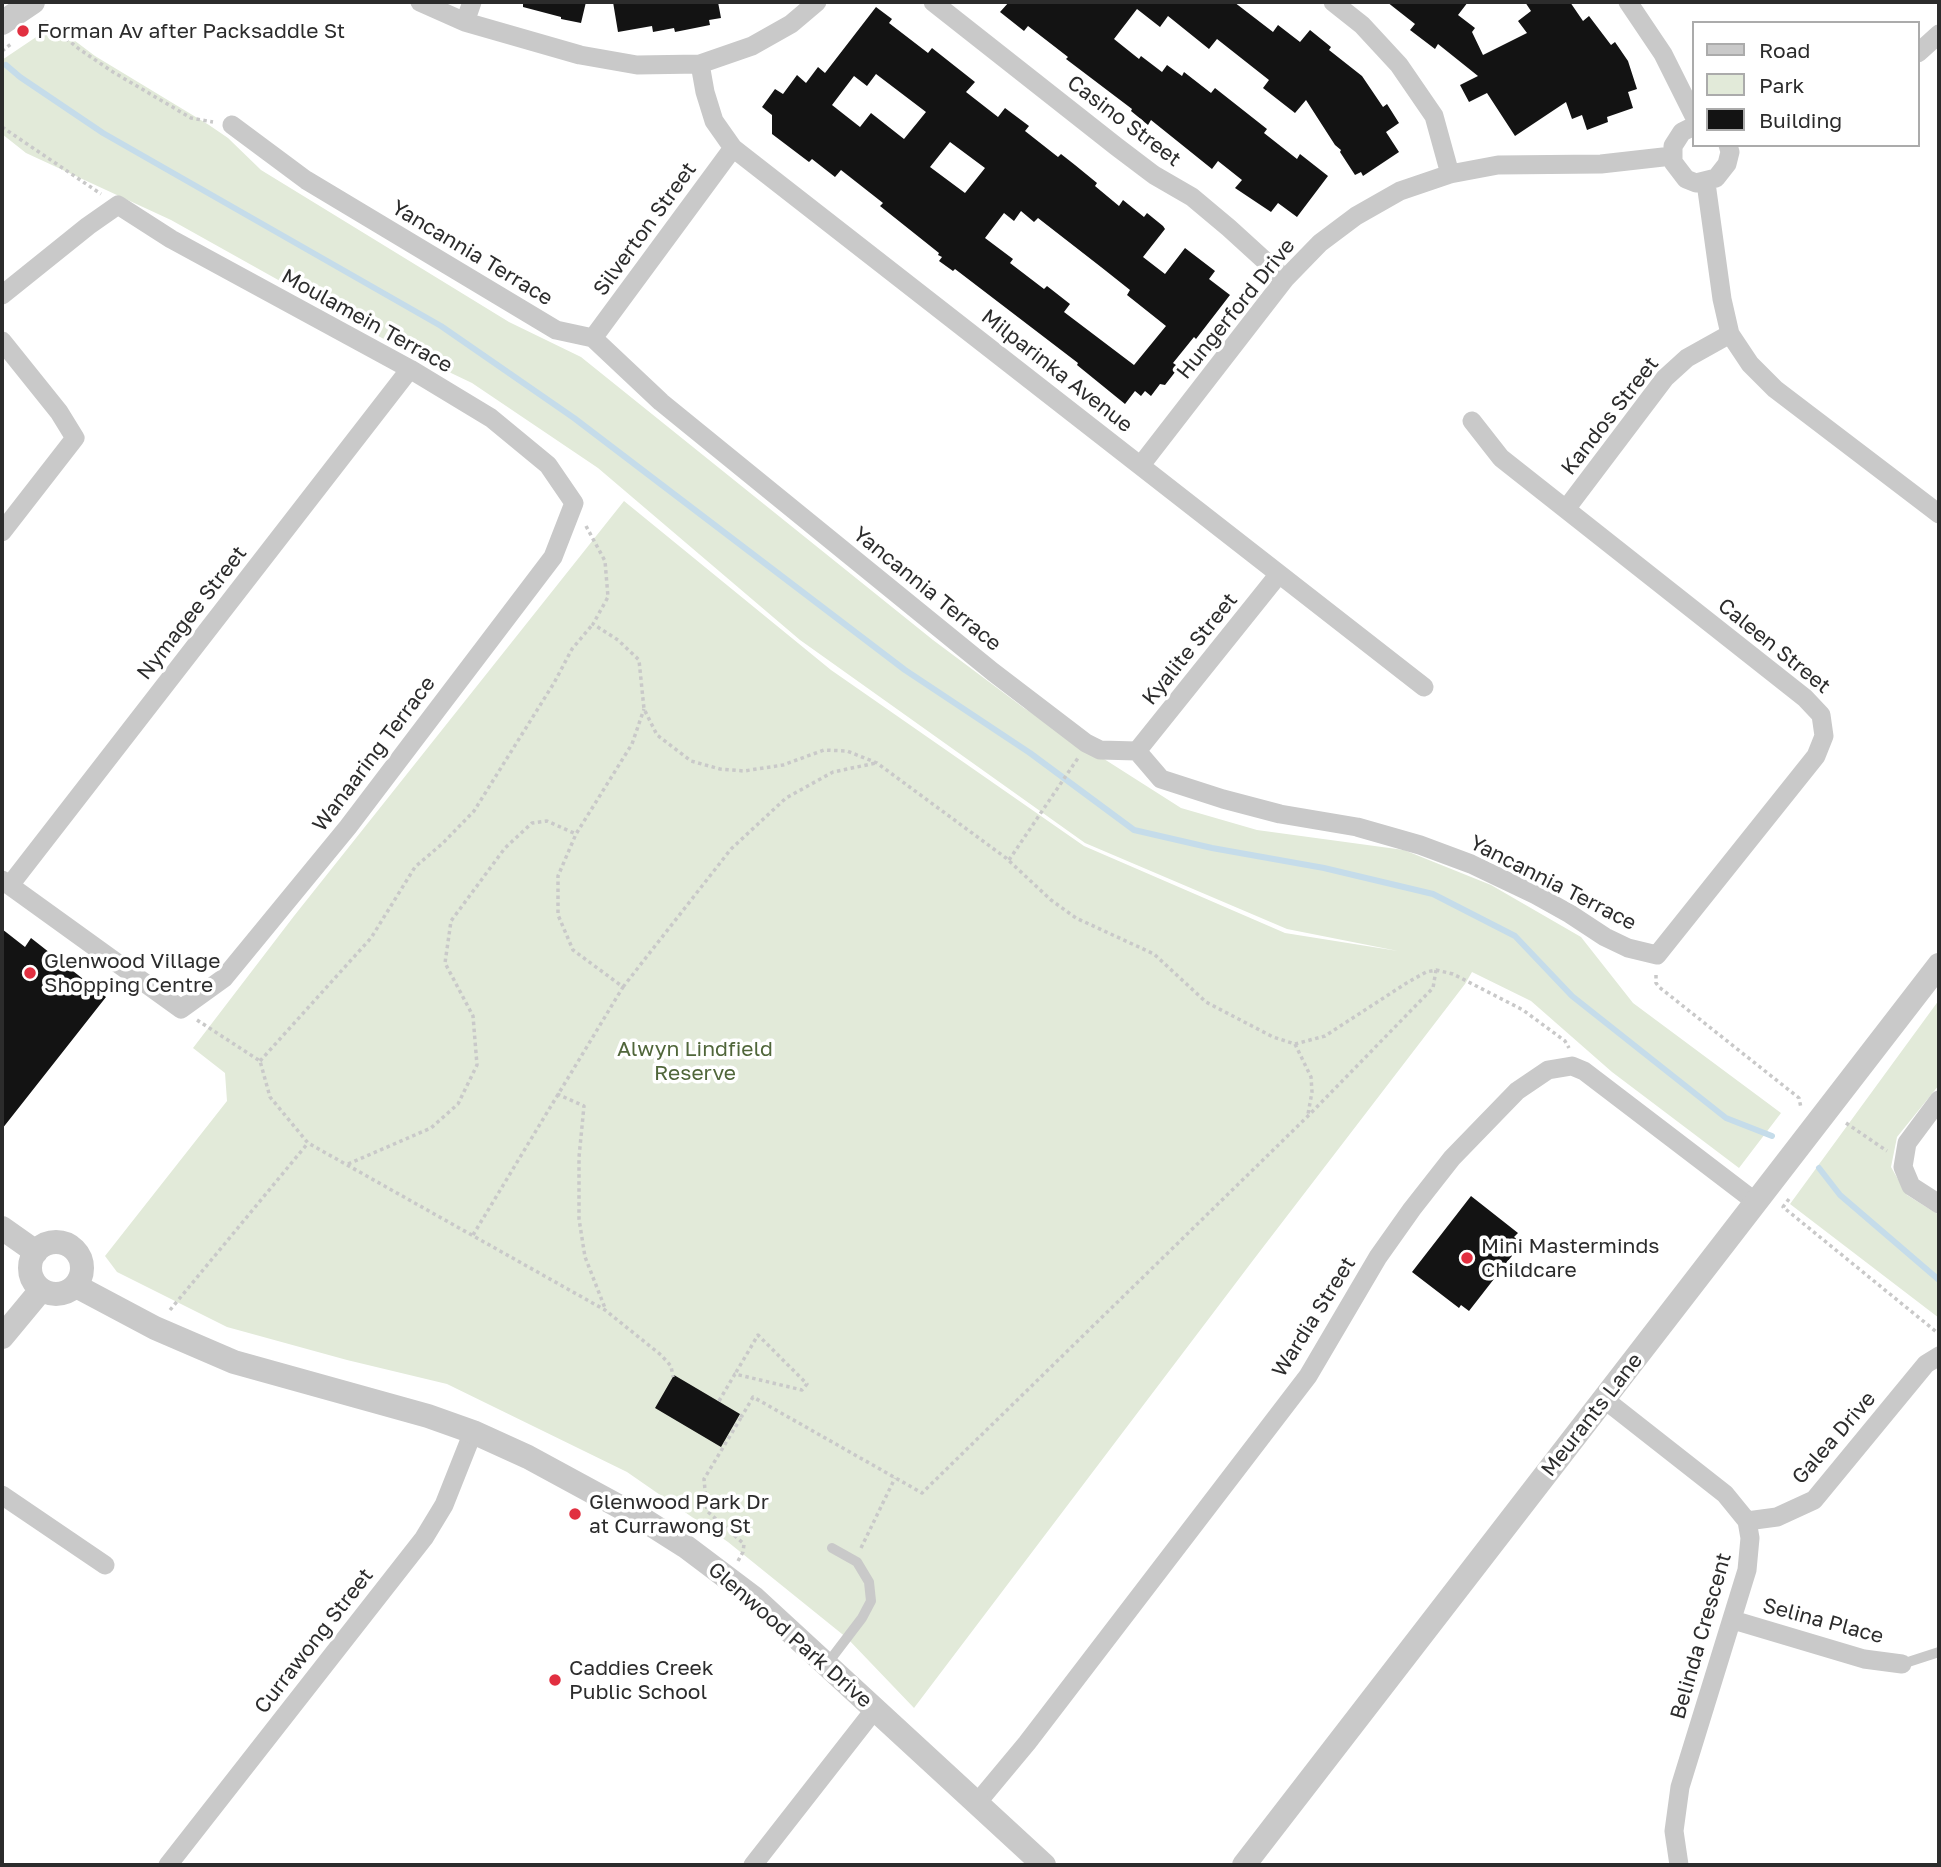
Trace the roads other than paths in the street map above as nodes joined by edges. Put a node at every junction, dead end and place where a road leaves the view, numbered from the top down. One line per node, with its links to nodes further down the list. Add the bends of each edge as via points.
1 (420, 2): 8 (street)
2 (472, 2): 8 (street)
3 (817, 2): 12 (street, via 791,24 752,46)
4 (933, 2): 21 (street, Casino Street, via 1126,154 1192,197)
5 (1333, 2): 19 (street, via 1363,24 1434,116)
6 (1628, 2): 13 (street, via 1663,54)
7 (39, 12): 9 (street)
8 (465, 22): 12 (street, via 580,55 637,65)
9 (2, 23)
10 (1939, 34): 11 (street)
11 (1920, 51)
12 (700, 64): 17 (street, Milparinka Avenue, via 715,121)
13 (1692, 112)
14 (232, 125): 24 (street, Yancannia Terrace, via 306,180 544,323)
15 (1692, 127): 18 (street, via 1675,140)
16 (1735, 147): 20 (street, via 1723,173)
17 (733, 148): 24 (street, Silverton Street); 28 (street, Milparinka Avenue)
18 (1672, 156): 19 (street, Hungerford Drive, via 1601,164 1498,165); 20 (street, via 1679,174)
19 (1450, 174): 21 (street, Hungerford Drive, via 1400,191 1356,216 1320,243)
20 (1706, 183): 23 (street)
21 (1285, 279): 28 (street, Hungerford Drive)
22 (2, 295): 26 (street, Moulamein Terrace, via 118,205 171,239)
23 (1731, 334): 30 (street, Kandos Street, via 1687,358 1665,378); 31 (street, via 1750,364 1776,389)
24 (593, 338): 35 (street, Yancannia Terrace, via 661,402 1086,743 1100,750)
25 (2, 341): 32 (street, via 75,438)
26 (410, 369): 29 (street, Moulamein Terrace, via 491,418 548,465); 36 (street, Nymagee Street)
27 (1472, 421): 30 (street, Caleen Street, via 1501,458)
28 (1141, 465): 33 (street, Milparinka Avenue)
29 (574, 503): 36 (street, Wanaaring Terrace, via 553,556 348,827 224,978 181,1009)
30 (1566, 509): 37 (street, Caleen Street, via 1821,715 1824,736 1816,756)
31 (1939, 514)
32 (2, 532)
33 (1279, 575): 34 (street, Milparinka Avenue); 35 (street, Kyalite Street)
34 (1424, 687)
35 (1137, 751): 37 (street, Yancannia Terrace, via 1161,779 1280,814 1357,827 1420,845 1471,864 1628,948)
36 (6, 882)
37 (1657, 955)
38 (1939, 965): 40 (street, Meurants Lane)
39 (1939, 1100): 41 (street, via 1907,1143 1903,1167 1911,1186)
40 (1757, 1203): 48 (street, Meurants Lane); 59 (street, Wardia Street, via 1584,1071 1572,1066 1548,1070 1517,1091 1452,1158 1378,1257 1308,1376)
41 (1939, 1204)
42 (2, 1228): 43 (street)
43 (36, 1252): 44 (street, via 50,1242 75,1249 82,1263); 45 (street, via 30,1268)
44 (76, 1286): 45 (street, via 63,1294); 49 (street, Glenwood Park Drive, via 155,1328 234,1362)
45 (41, 1290): 46 (street)
46 (2, 1337)
47 (1939, 1356): 51 (street, Galea Drive, via 1926,1364 1814,1500 1777,1517)
48 (1604, 1399): 51 (street, via 1725,1494); 63 (street, Meurants Lane)
49 (473, 1432): 57 (street, Glenwood Park Drive, via 590,1489 684,1546 754,1598); 60 (street, Currawong Street, via 444,1505 424,1538)
50 (2, 1495): 53 (street)
51 (1747, 1521): 54 (street, Belinda Crescent, via 1749,1553)
52 (832, 1548): 57 (lane, via 857,1563 869,1583 871,1601)
53 (106, 1565)
54 (1733, 1620): 56 (street, Selina Place, via 1864,1659); 64 (street, Belinda Crescent, via 1680,1787 1674,1831)
55 (1939, 1652): 56 (lane)
56 (1902, 1664)
57 (827, 1665): 58 (street, Glenwood Park Drive)
58 (875, 1709): 59 (street, Glenwood Park Drive); 61 (street)
59 (977, 1803): 62 (street, Glenwood Park Drive)
60 (168, 1865)
61 (753, 1865)
62 (1044, 1865)
63 (1244, 1865)
64 (1679, 1865)

